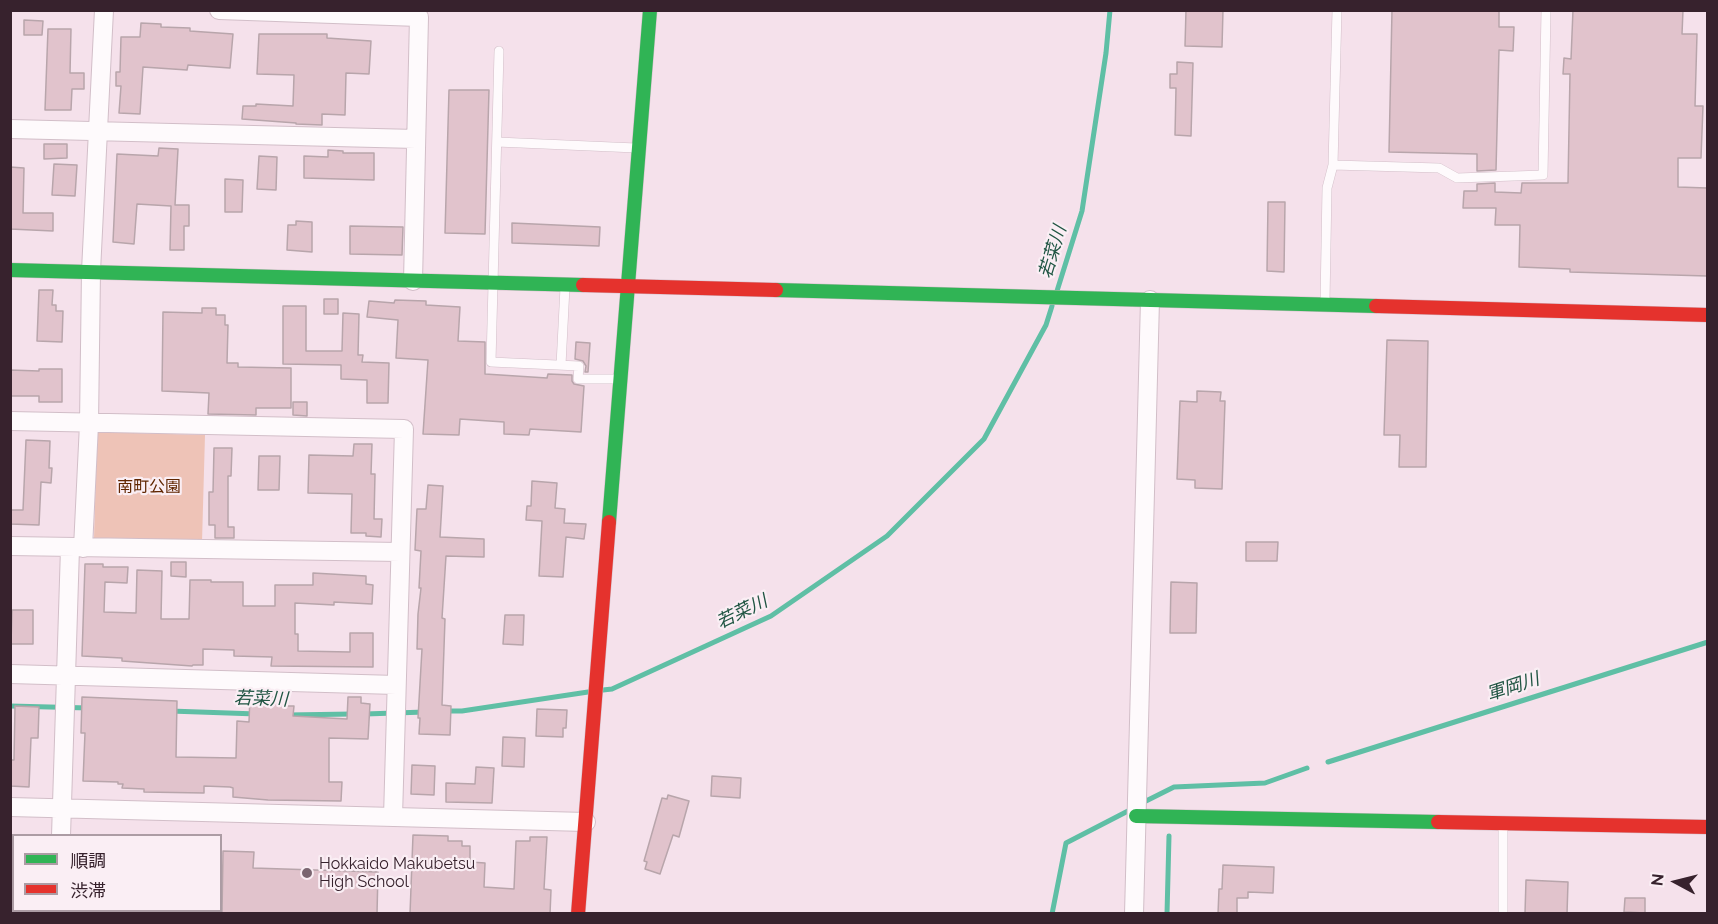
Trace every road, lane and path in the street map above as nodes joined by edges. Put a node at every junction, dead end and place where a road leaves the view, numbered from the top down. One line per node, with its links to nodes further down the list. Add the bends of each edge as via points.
1 (104, 10): 8 (street)
2 (219, 10): 9 (street, via 419,17)
3 (650, 10): 11 (street)
4 (1337, 10): 12 (lane)
5 (1546, 10): 12 (lane, via 1543,175 1457,178 1439,168)
6 (499, 51): 10 (lane)
7 (10, 129): 8 (street)
8 (99, 131): 9 (street); 14 (street)
9 (416, 139): 15 (street)
10 (497, 142): 11 (lane); 16 (lane)
11 (639, 148): 18 (street)
12 (1333, 165): 20 (lane, via 1327,188)
13 (10, 270): 14 (street)
14 (91, 271): 15 (street); 25 (street)
15 (413, 281): 16 (street)
16 (493, 283): 17 (street); 22 (lane, via 491,362)
17 (565, 284): 18 (street); 22 (lane)
18 (628, 286): 19 (street); 23 (street)
19 (1150, 300): 20 (street); 34 (street)
20 (1325, 305): 21 (street)
21 (1707, 315)
22 (561, 365): 23 (lane, via 579,366 578,379)
23 (621, 379): 36 (street)
24 (10, 421): 25 (street)
25 (89, 424): 27 (street); 28 (street, via 404,429)
26 (10, 546): 27 (street)
27 (77, 548): 28 (street); 30 (street)
28 (400, 552): 31 (street)
29 (10, 674): 30 (street)
30 (65, 675): 31 (street); 33 (street)
31 (396, 685): 35 (street)
32 (10, 807): 33 (street)
33 (62, 808): 35 (street); 39 (street)
34 (1136, 816): 37 (street); 41 (street)
35 (393, 817): 36 (street)
36 (586, 822): 40 (street)
37 (1503, 823): 38 (street); 42 (lane)
38 (1707, 827)
39 (61, 834)
40 (578, 914)
41 (1134, 914)
42 (1503, 914)

